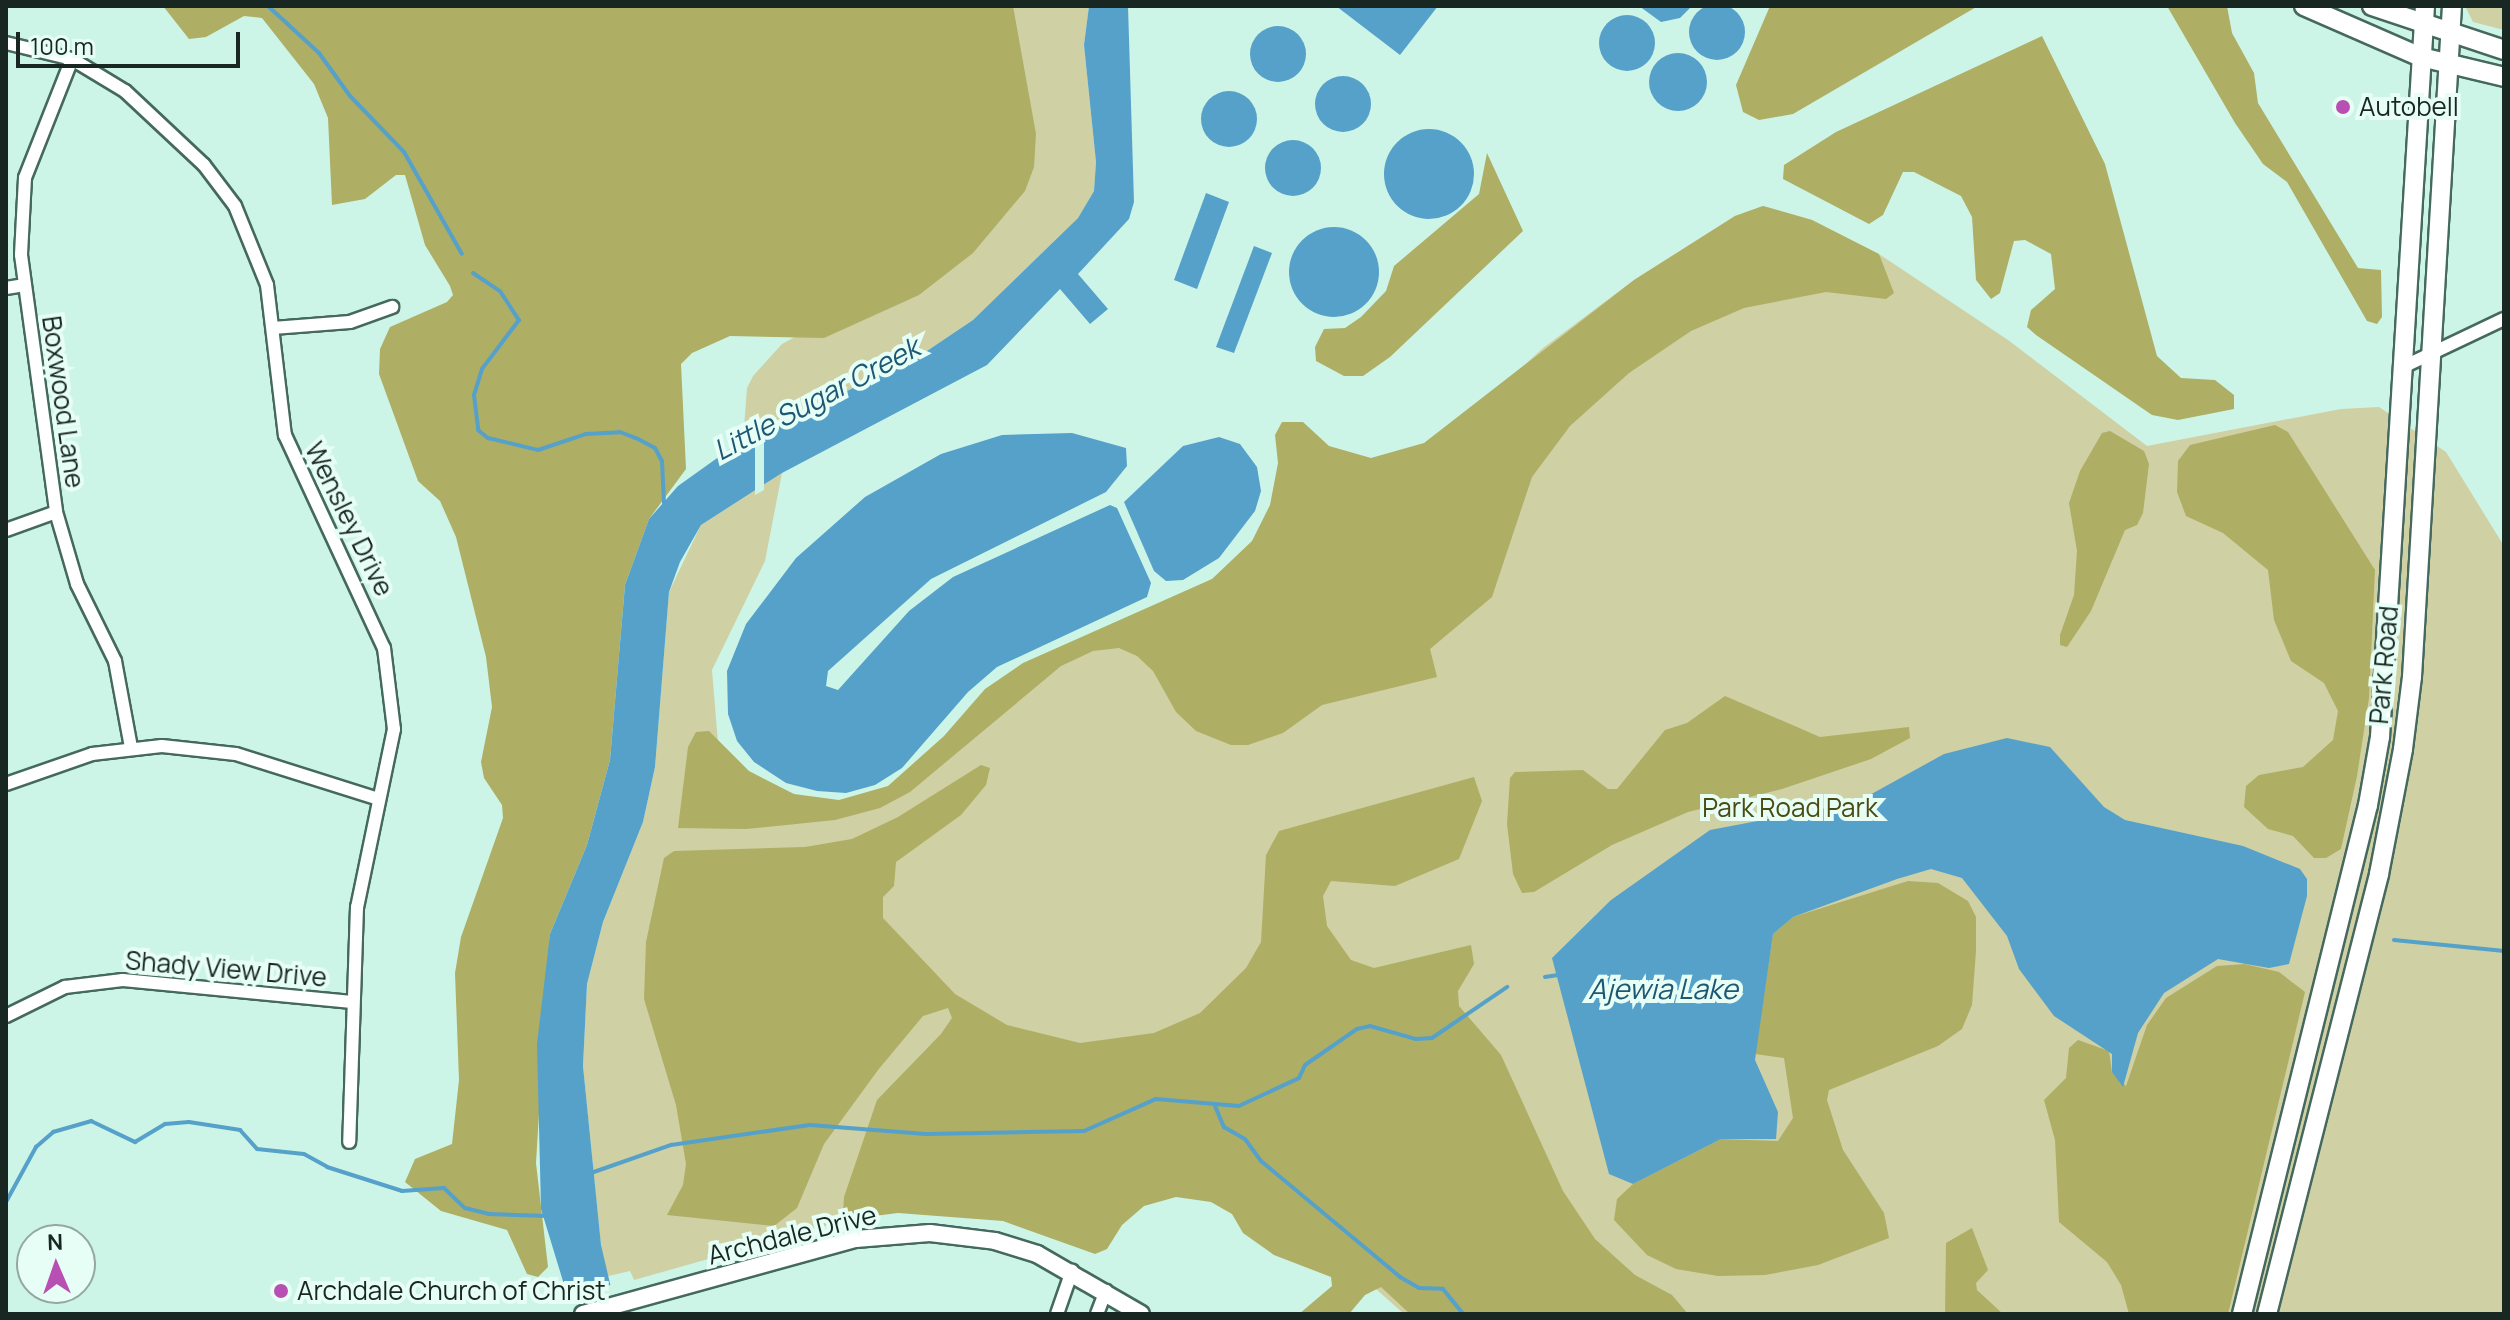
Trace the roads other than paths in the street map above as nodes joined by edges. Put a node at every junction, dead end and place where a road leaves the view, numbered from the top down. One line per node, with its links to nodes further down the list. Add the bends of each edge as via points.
1 (2304, 6): 9 (main road)
2 (2372, 6): 5 (main road)
3 (2425, 6): 5 (main road, Park Road)
4 (2452, 6): 6 (main road, Park Road)
5 (2423, 25): 6 (main road); 9 (main road, Park Road)
6 (2451, 35): 8 (main road); 11 (main road, Park Road)
7 (6, 43): 10 (street, Wensley Drive)
8 (2504, 50)
9 (2421, 57): 11 (main road); 19 (main road, Park Road)
10 (72, 59): 13 (street, Boxwood Lane, via 22,193); 17 (street, Wensley Drive, via 137,101 225,191 258,254)
11 (2449, 65): 12 (main road); 18 (main road, Park Road)
12 (2504, 77)
13 (25, 285): 14 (street); 20 (street, Boxwood Lane)
14 (6, 288)
15 (392, 307): 17 (street, via 350,322)
16 (2504, 319): 18 (street)
17 (273, 328): 24 (street, Wensley Drive, via 285,435 390,668 394,729)
18 (2430, 350): 19 (street); 35 (main road, Park Road, via 2412,677 2403,749 2379,874)
19 (2407, 365): 34 (main road, Park Road, via 2387,664 2370,792)
20 (56, 512): 21 (street); 22 (street, Boxwood Lane, via 77,584 115,661)
21 (6, 530)
22 (131, 747): 23 (street, via 75,759); 24 (street, via 236,754)
23 (6, 784)
24 (379, 799): 25 (street, Wensley Drive, via 362,864)
25 (352, 1002): 26 (street, Shady View Drive, via 123,980 65,987); 27 (street, Wensley Drive)
26 (6, 1016)
27 (349, 1142)
28 (1072, 1271): 29 (street, Archdale Drive); 30 (street, Archdale Drive, via 995,1241 946,1234 893,1235 836,1244); 31 (street)
29 (1106, 1291): 32 (street); 33 (street, Archdale Drive)
30 (583, 1314)
31 (1057, 1314)
32 (1097, 1314)
33 (1141, 1314)
34 (2242, 1314)
35 (2267, 1314)

